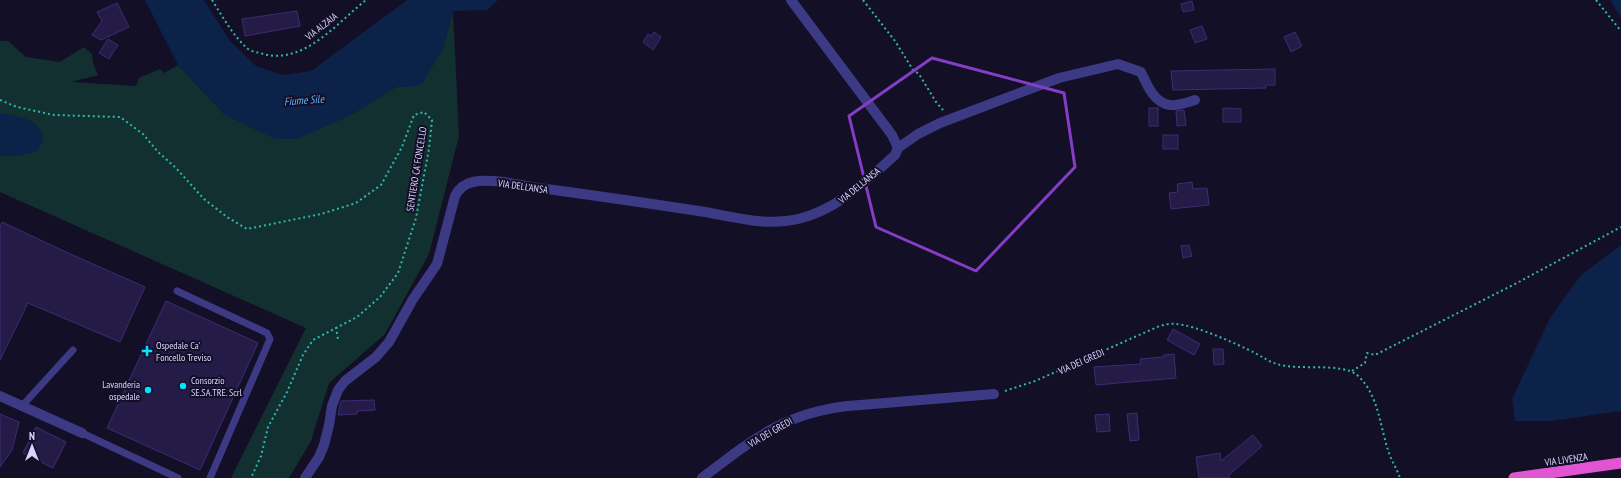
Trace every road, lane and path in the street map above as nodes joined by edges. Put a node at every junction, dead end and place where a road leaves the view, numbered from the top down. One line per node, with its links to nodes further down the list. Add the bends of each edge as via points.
1 (212, 0): 2 (path, VIA ALZAIA, via 232,31 249,50 273,57 291,54 312,45)
2 (366, 0)
3 (791, 0): 10 (street, via 892,135)
4 (863, 0): 9 (path, via 895,41 913,70 919,74 936,102)
5 (1596, 0): 6 (path)
6 (1621, 31)
7 (0, 100): 13 (path, SENTIERO CA' FONCELLO, via 17,108 54,115 120,117 143,134 204,199 247,229 321,214 356,203 381,185 402,147 414,115 424,112 432,120 429,149 416,218 398,273 380,297 357,317)
8 (1195, 100): 9 (street, VIA DELL'ANSA, via 1171,105 1160,102 1141,72 1118,64 1059,78)
9 (951, 118): 10 (street, VIA DELL'ANSA)
10 (898, 148): 25 (street, VIA DELL'ANSA, via 895,154 844,199 819,212 787,221 761,221 488,181 464,186 455,196 437,264 413,299 389,342 338,390 324,445)
11 (1621, 227): 16 (path, via 1375,355 1367,353 1365,363)
12 (177, 291): 23 (lane, via 267,333 270,339)
13 (336, 327): 14 (path); 24 (path, SENTIERO CA' FONCELLO, via 312,340 303,355 268,427 262,456)
14 (338, 340)
15 (73, 350): 19 (lane)
16 (1352, 371): 17 (path, VIA DEI GREDI, via 1287,367 1188,326 1169,324 1149,330 1035,381); 27 (path, via 1362,380 1376,407 1389,454)
17 (994, 394): 26 (street, VIA DEI GREDI, via 848,406 806,413 765,432)
18 (0, 396): 19 (street)
19 (22, 406): 20 (street)
20 (82, 433): 22 (lane)
21 (1621, 463): 28 (highway, VIA LIVENZA)
22 (178, 478)
23 (210, 478)
24 (251, 478)
25 (305, 478)
26 (702, 478)
27 (1400, 478)
28 (1514, 478)

